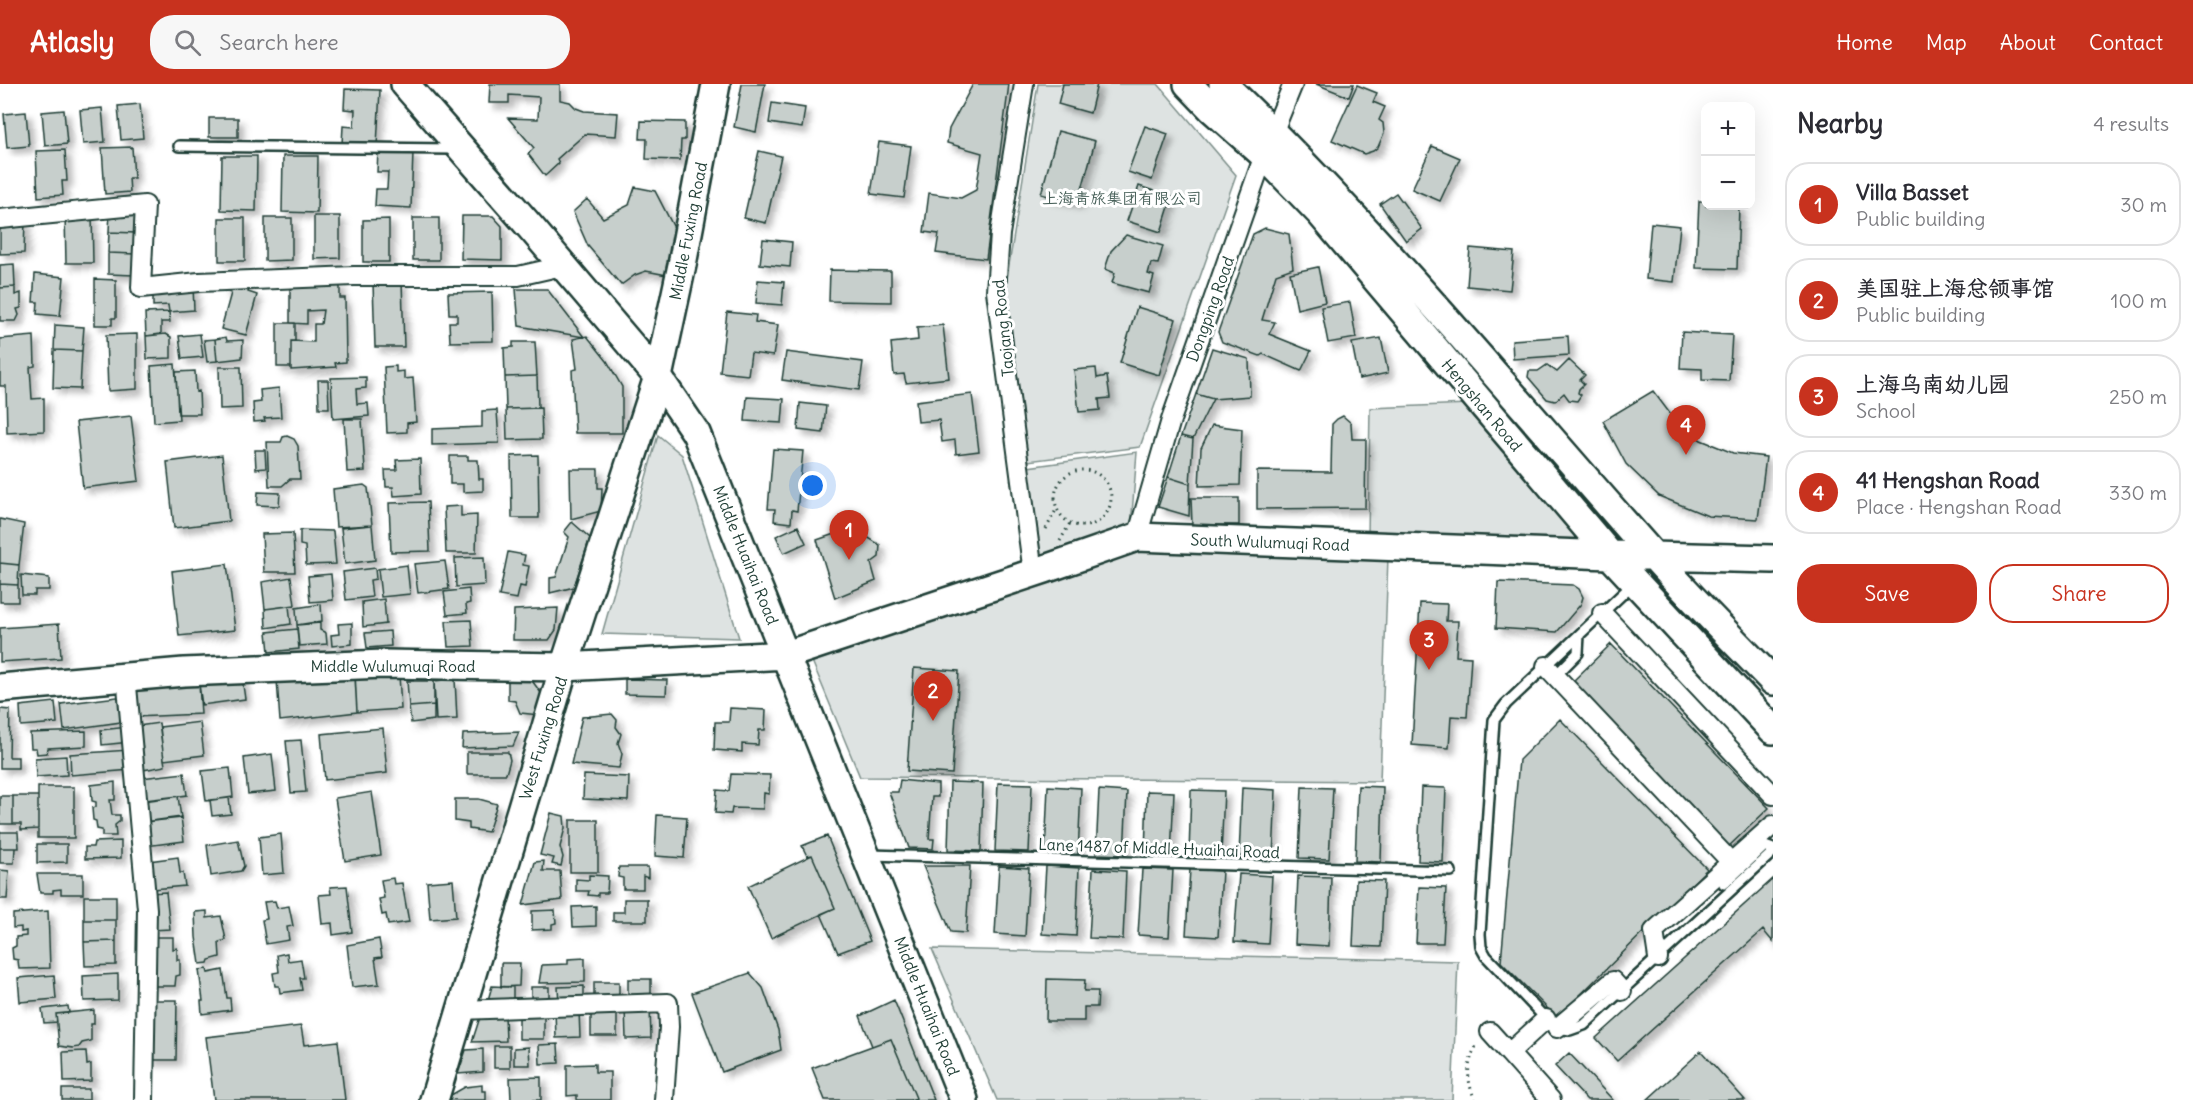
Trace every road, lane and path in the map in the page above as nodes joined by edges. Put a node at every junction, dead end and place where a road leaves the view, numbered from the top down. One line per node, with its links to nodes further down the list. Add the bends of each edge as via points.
1 (405, 84): 9 (main road, Middle Huaihai Road)
2 (716, 84): 12 (main road, Middle Fuxing Road)
3 (1024, 84): 18 (street, Taojang Road, via 1000,234 996,291)
4 (1188, 84): 7 (main road, Hengshan Road, via 1212,109)
5 (1223, 84): 7 (main road, Hengshan Road)
6 (1293, 84): 7 (street, Dongping Road)
7 (1269, 143): 14 (street, Dongping Road, via 1171,420); 15 (main road, Hengshan Road, via 1320,213); 16 (main road, Hengshan Road, via 1446,318)
8 (179, 146): 9 (lane)
9 (462, 149): 11 (main road, Middle Huaihai Road)
10 (0, 219): 11 (street, via 145,205 141,288 331,277 518,276)
11 (562, 266): 12 (main road, Middle Huaihai Road)
12 (658, 377): 22 (main road, Middle Huaihai Road, via 696,433); 23 (main road, West Fuxing Road)
13 (1100, 475): 13 (path, via 1110,490 1109,509 1104,517 1088,526 1062,518 1054,501 1058,482 1073,470)
14 (1137, 537): 15 (main road, South Wulumuqi Road); 18 (main road, South Wulumuqi Road)
15 (1610, 555): 16 (main road, South Wulumuqi Road); 19 (main road, Hengshan Road)
16 (1653, 555): 17 (main road, South Wulumuqi Road); 26 (main road, Hengshan Road)
17 (1773, 559)
18 (1033, 573): 22 (main road, South Wulumuqi Road)
19 (1635, 582): 20 (lane); 28 (main road, Hengshan Road)
20 (1602, 613): 21 (lane); 29 (street)
21 (1578, 635): 24 (lane); 24 (lane, via 1578,653)
22 (786, 655): 23 (main road, Middle Wulumuqi Road); 32 (main road, Middle Huaihai Road)
23 (564, 667): 25 (main road, Middle Wulumuqi Road, via 384,664); 38 (main road, West Fuxing Road)
24 (1553, 668): 33 (street); 39 (lane, via 1506,704 1494,720 1480,934 1486,956)
25 (126, 675): 27 (main road, Middle Wulumuqi Road); 42 (street, via 147,909)
26 (1773, 681)
27 (0, 688)
28 (1773, 730)
29 (1773, 795)
30 (1773, 825): 33 (street)
31 (1773, 851): 35 (lane, via 1765,846); 36 (lane)
32 (867, 855): 34 (lane, Lane 1487 of Middle Huaihai Road); 45 (main road, Middle Huaihai Road)
33 (1731, 862): 36 (street, via 1654,931)
34 (1452, 871)
35 (1724, 884)
36 (1658, 958): 37 (lane)
37 (1622, 991): 39 (street, via 1612,981)
38 (460, 1010): 43 (main road, West Fuxing Road); 44 (street, via 668,1003)
39 (1552, 1024): 41 (street)
40 (1490, 1032): 41 (street); 46 (path, via 1471,1054 1467,1070)
41 (1509, 1053): 47 (street)
42 (144, 1100)
43 (434, 1100)
44 (664, 1100)
45 (964, 1100)
46 (1475, 1100)
47 (1551, 1100)

